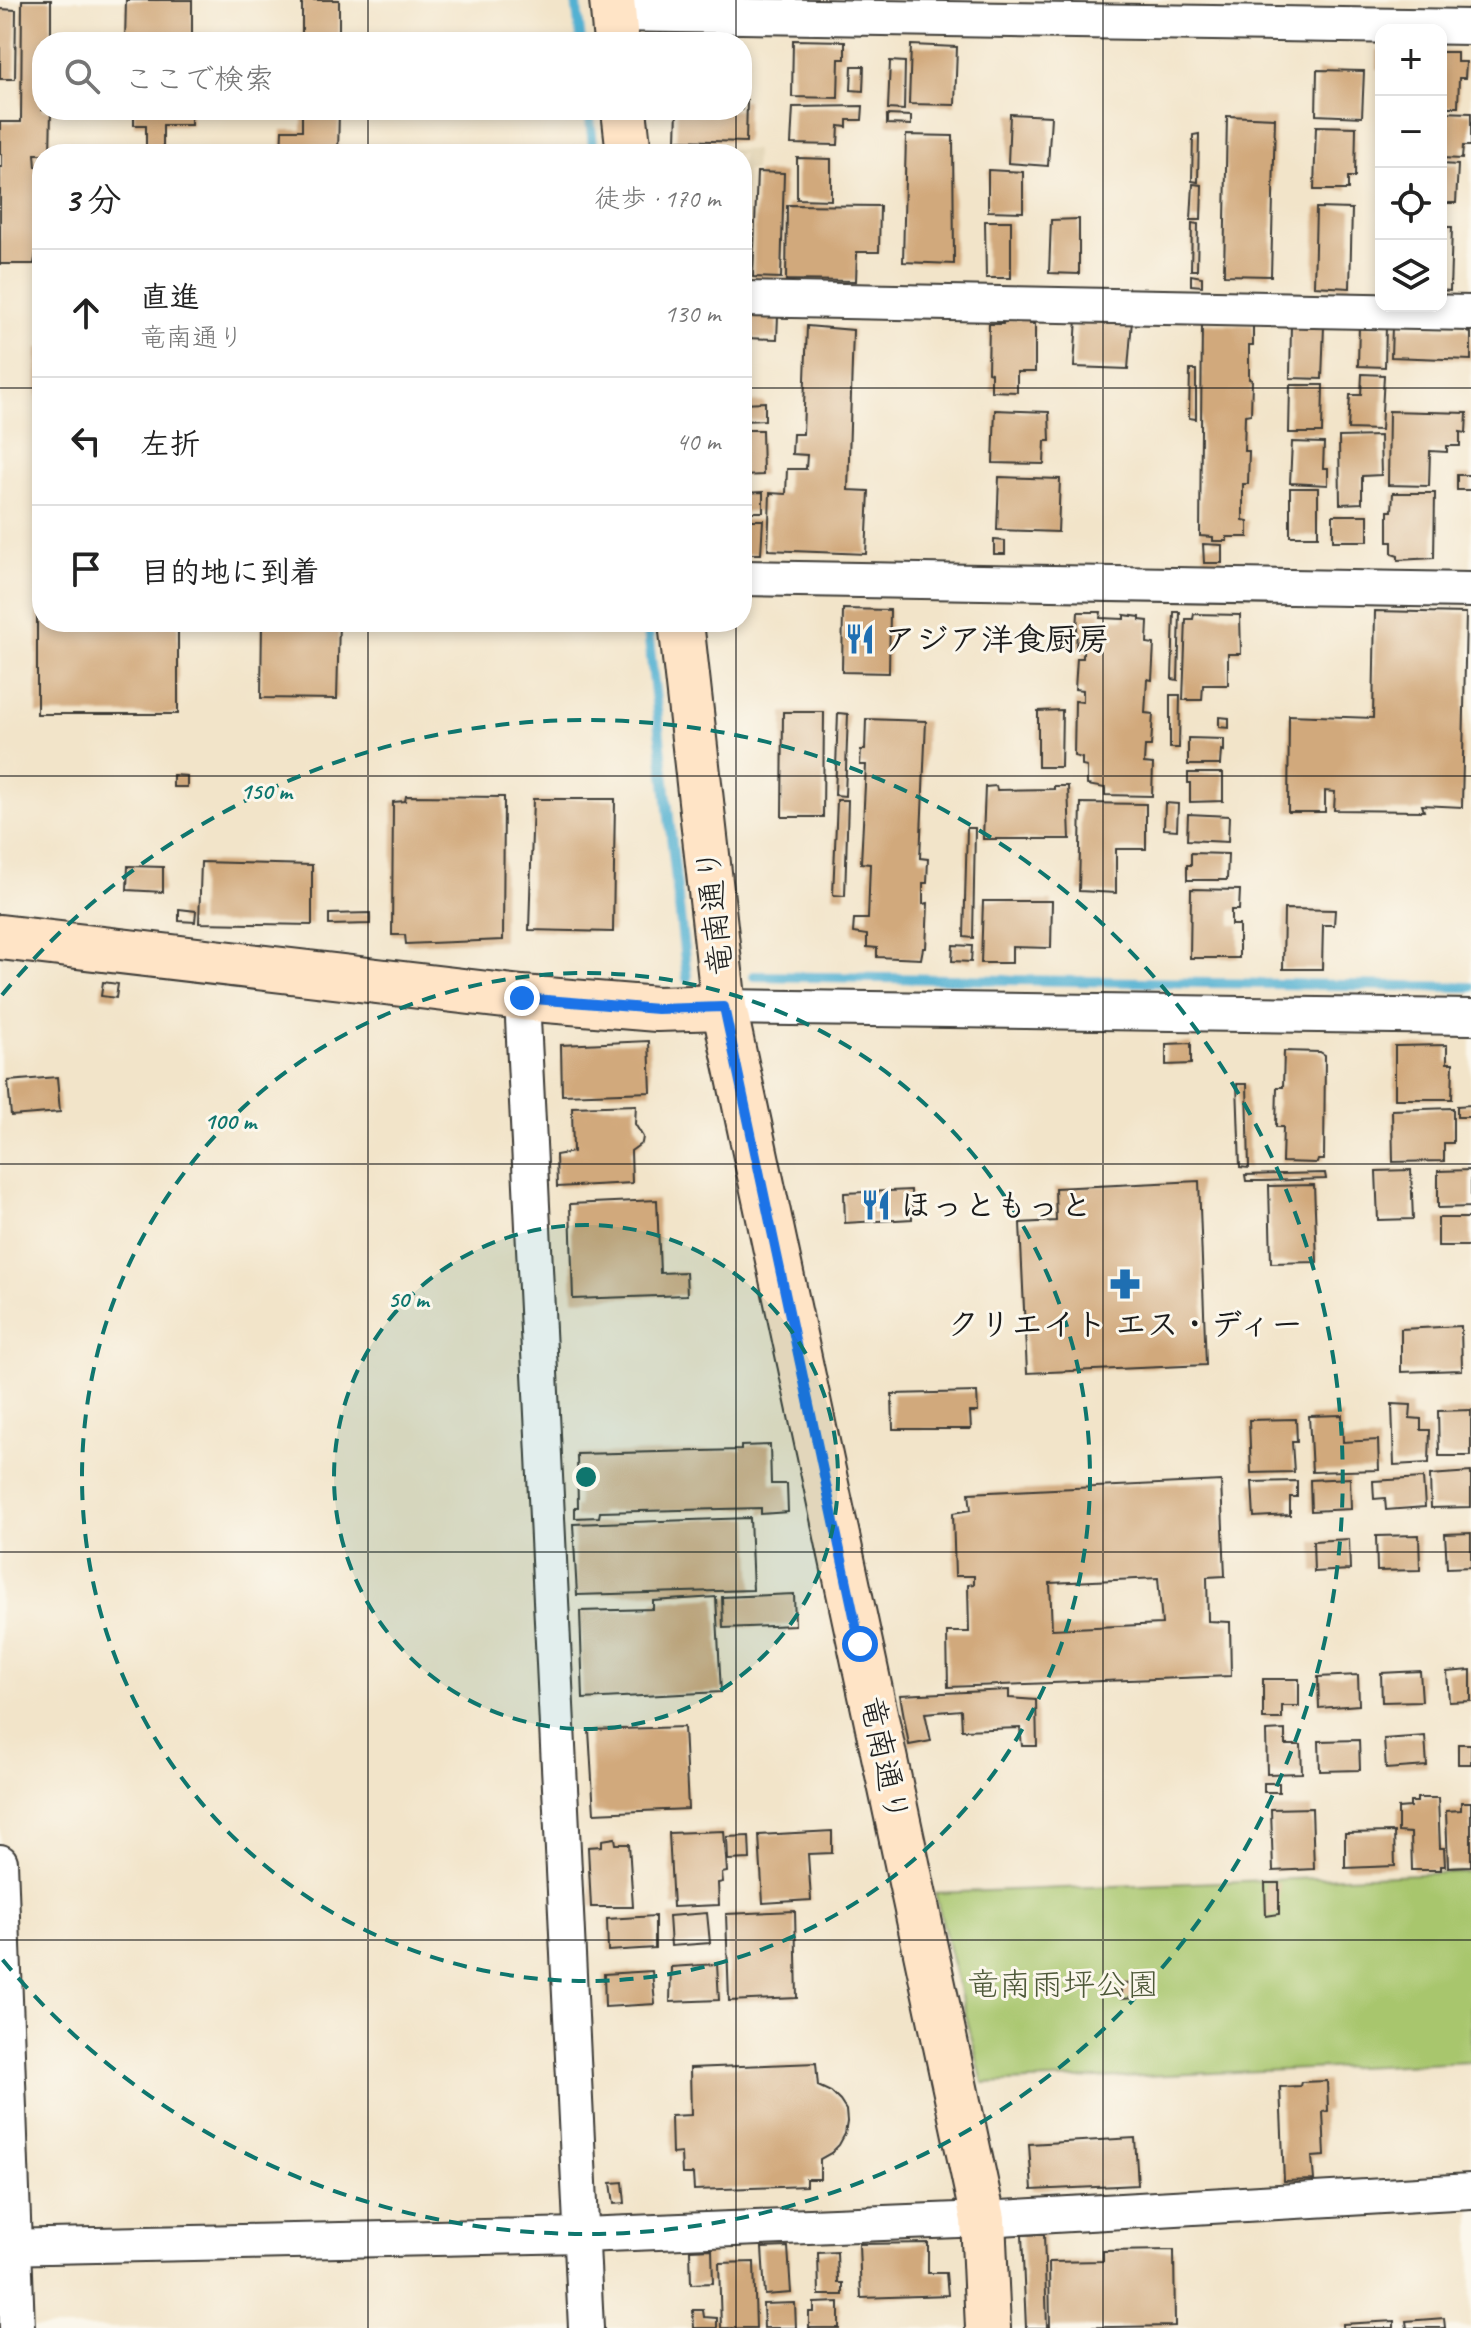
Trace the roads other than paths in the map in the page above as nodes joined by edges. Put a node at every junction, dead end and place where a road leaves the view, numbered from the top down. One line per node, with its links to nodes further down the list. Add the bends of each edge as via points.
1 (614, 19): 2 (street)
2 (1471, 27)
3 (625, 120): 4 (street)
4 (628, 144)
5 (752, 299): 6 (street)
6 (1471, 313)
7 (752, 578): 8 (street)
8 (1471, 590)
9 (682, 632): 12 (street, 竜南通り)
10 (0, 937): 11 (street)
11 (522, 998): 12 (street, via 657,1009); 17 (street)
12 (724, 1007): 13 (street); 16 (street, 竜南通り)
13 (1471, 1017)
14 (0, 1862): 18 (street)
15 (1471, 2191): 16 (street)
16 (983, 2219): 17 (street); 21 (street, 竜南通り)
17 (582, 2235): 18 (street); 20 (street)
18 (7, 2247): 19 (street)
19 (17, 2328)
20 (586, 2328)
21 (988, 2328)

